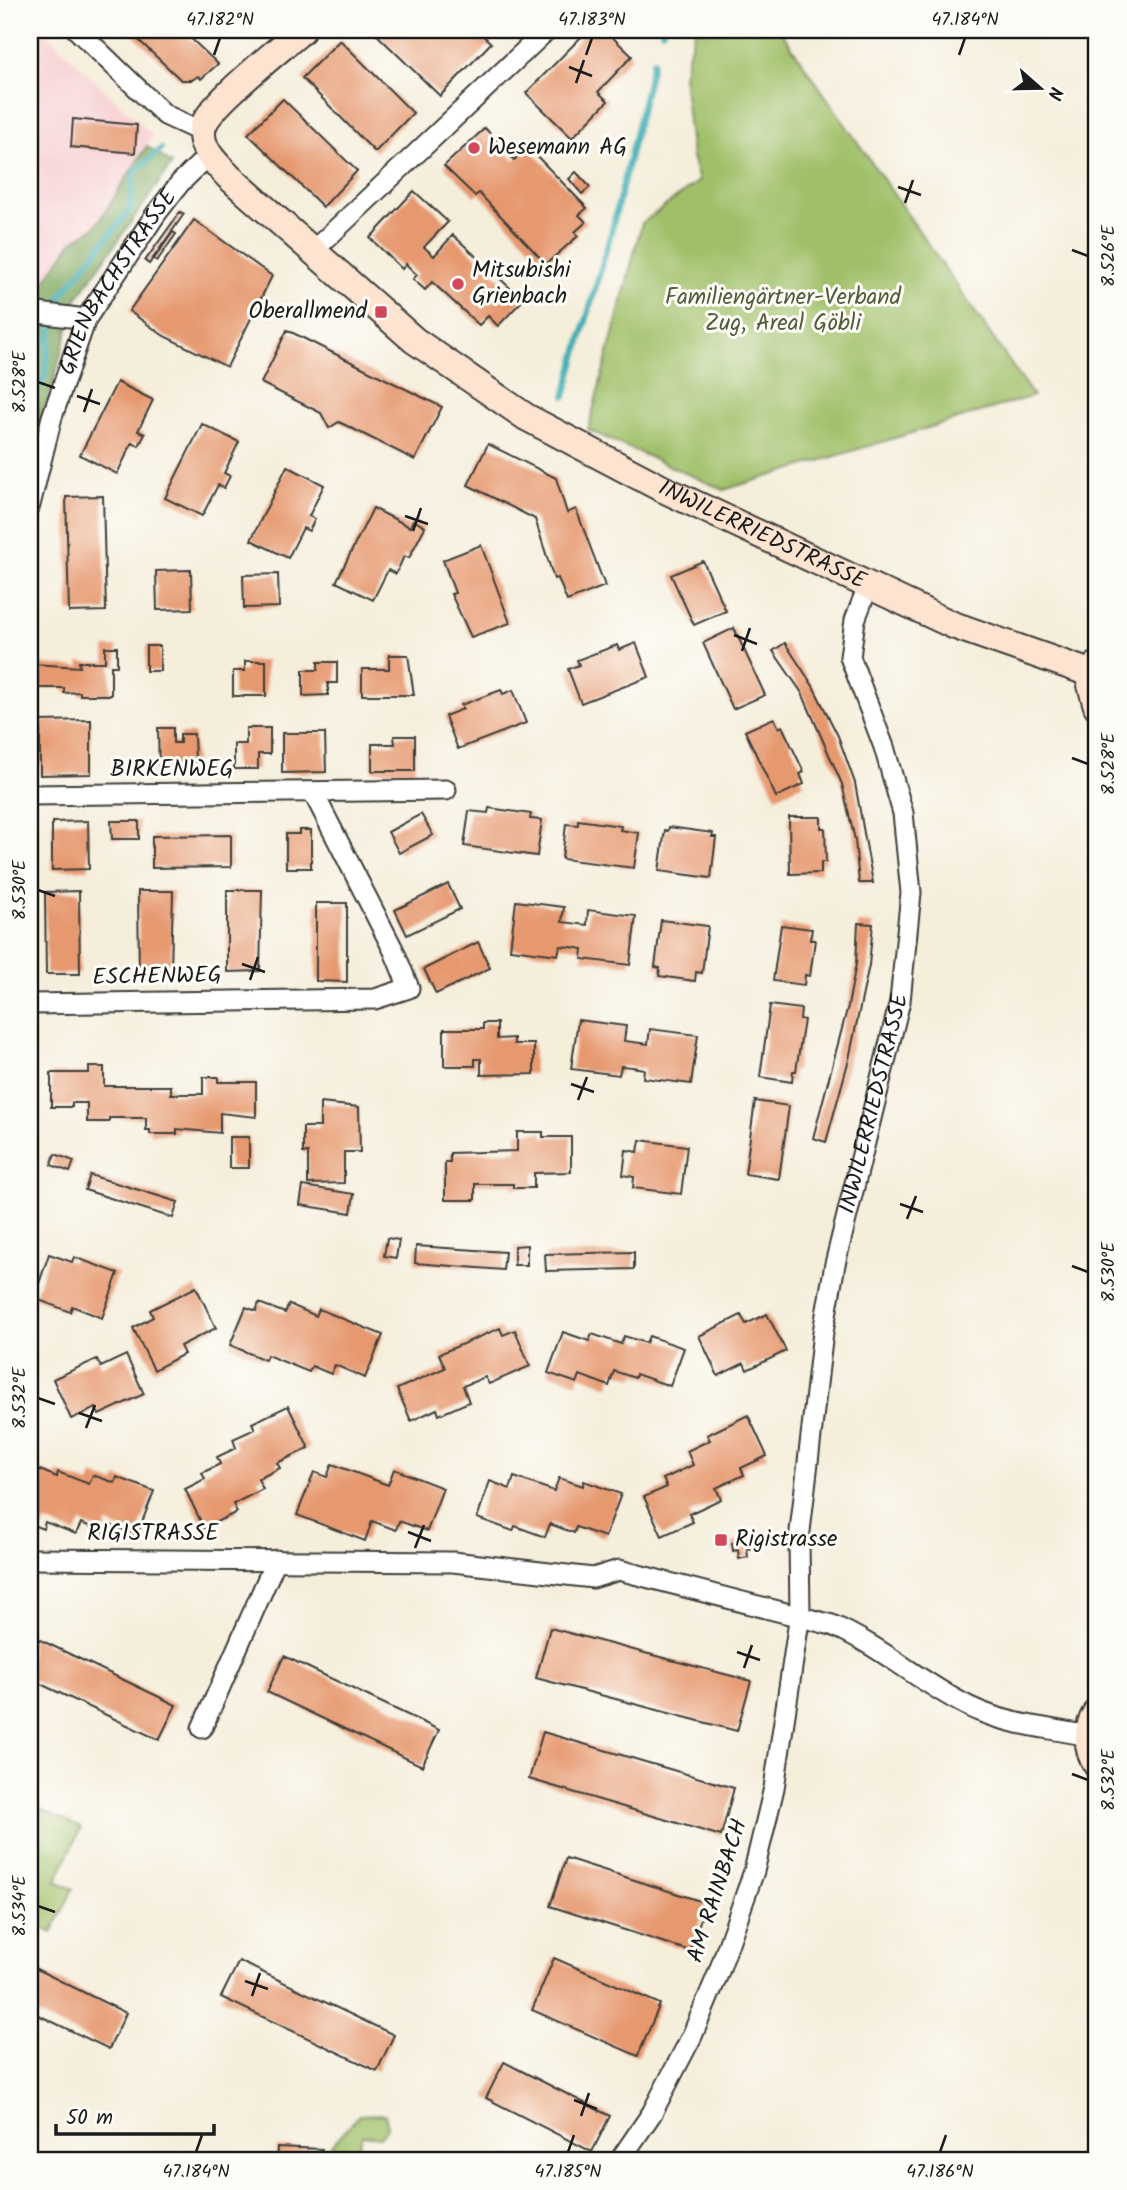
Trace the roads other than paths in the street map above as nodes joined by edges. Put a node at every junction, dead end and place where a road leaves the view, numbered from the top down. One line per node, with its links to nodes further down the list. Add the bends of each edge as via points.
1 (77, 30): 4 (street, via 173,121)
2 (302, 30): 4 (street, via 209,113)
3 (547, 30): 5 (street)
4 (205, 144): 5 (street, INWILERRIEDSTRASSE, via 229,177); 7 (street, GRIENBACHSTRASSE)
5 (314, 250): 9 (street, INWILERRIEDSTRASSE, via 414,340 526,417 661,488)
6 (48, 313): 7 (street)
7 (86, 319): 8 (street, GRIENBACHSTRASSE, via 52,417)
8 (30, 505)
9 (868, 586): 10 (street, via 953,625); 18 (street, INWILERRIEDSTRASSE, via 855,620 850,657 903,813 911,916 900,1001 835,1264 821,1345 799,1540)
10 (1095, 670): 11 (street, via 1092,695)
11 (1097, 706)
12 (446, 790): 13 (street, BIRKENWEG)
13 (314, 794): 14 (street, BIRKENWEG); 15 (street, ESCHENWEG, via 396,954 408,988 375,999)
14 (30, 795)
15 (30, 1003)
16 (30, 1559): 17 (street, RIGISTRASSE)
17 (276, 1560): 18 (street, RIGISTRASSE, via 453,1562 593,1578 618,1570); 20 (street)
18 (800, 1614): 21 (street, RIGISTRASSE, via 857,1635 972,1708 1010,1721); 23 (street, AM RAINBACH, via 775,1788 754,1871 692,2036 652,2113)
19 (1097, 1711): 21 (street)
20 (202, 1728)
21 (1088, 1736): 22 (street)
22 (1097, 1765)
23 (620, 2160)

